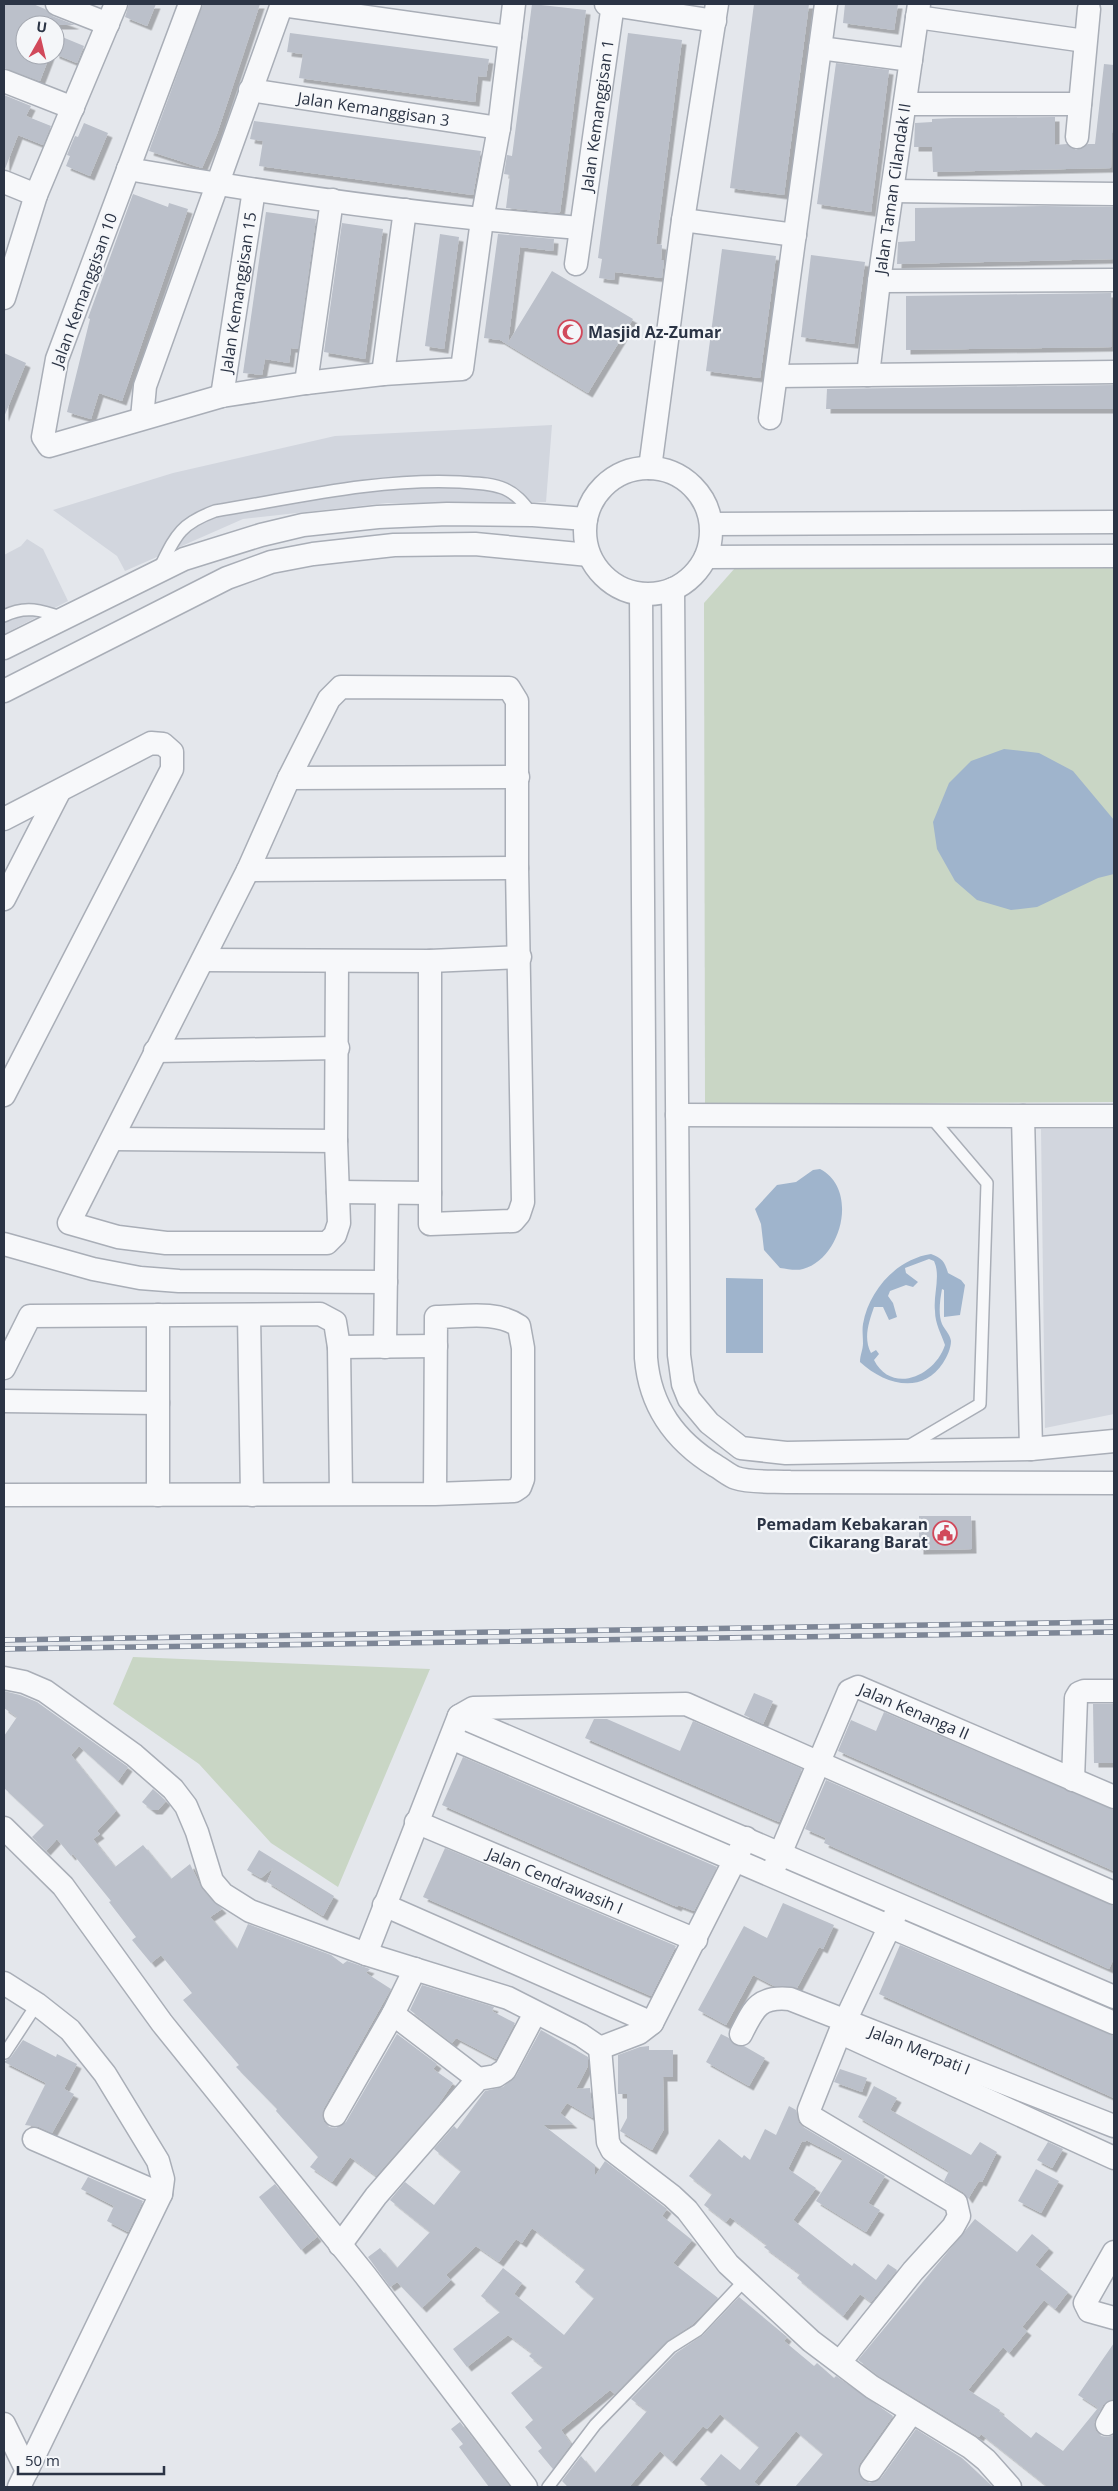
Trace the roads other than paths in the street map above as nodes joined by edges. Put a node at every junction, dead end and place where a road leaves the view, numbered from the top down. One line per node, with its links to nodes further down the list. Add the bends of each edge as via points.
1 (57, 4): 10 (street)
2 (190, 4): 22 (street, Jalan Kemanggisan 10)
3 (282, 4): 11 (street); 16 (street)
4 (514, 4): 11 (street)
5 (611, 4): 9 (street); 33 (street, Jalan Kemanggisan 1)
6 (826, 4): 13 (street)
7 (1089, 8): 12 (street)
8 (918, 11): 12 (street); 14 (street, Jalan Taman Cilandak II)
9 (716, 13): 32 (street)
10 (112, 14): 19 (street)
11 (510, 37): 20 (street)
12 (1085, 41): 18 (street)
13 (820, 48): 14 (street); 34 (street)
14 (911, 60): 17 (street, Jalan Taman Cilandak II)
15 (4, 81): 19 (street)
16 (250, 90): 20 (street, Jalan Kemanggisan 3); 24 (street)
17 (905, 104): 18 (street); 26 (street, Jalan Taman Cilandak II)
18 (1080, 104): 21 (street)
19 (73, 108): 28 (street)
20 (498, 128): 31 (street)
21 (1077, 137)
22 (128, 169): 24 (street); 45 (street, Jalan Kemanggisan 10, via 57,360 44,442 53,446)
23 (4, 182): 28 (street)
24 (218, 184): 25 (street); 45 (street, via 145,386)
25 (254, 190): 29 (street); 44 (street, Jalan Kemanggisan 15)
26 (893, 191): 27 (street); 37 (street, Jalan Taman Cilandak II)
27 (1114, 194)
28 (36, 195): 38 (street)
29 (332, 200): 30 (street); 43 (street)
30 (405, 210): 31 (street); 40 (street)
31 (482, 220): 33 (street); 40 (street, via 463,366 458,371)
32 (683, 220): 34 (street); 47 (street)
33 (580, 228): 35 (street, Jalan Kemanggisan 1)
34 (795, 235): 42 (street)
35 (576, 264)
36 (1114, 280): 37 (street)
37 (879, 281): 41 (street, Jalan Taman Cilandak II)
38 (6, 285)
39 (1114, 372): 41 (street)
40 (383, 374): 43 (street)
41 (868, 375): 42 (street)
42 (776, 376): 46 (street)
43 (306, 383): 44 (street)
44 (222, 396): 45 (street)
45 (142, 418)
46 (770, 418)
47 (650, 468): 49 (street, via 616,476 591,502); 51 (street, via 668,471 691,485 707,506)
48 (533, 515): 49 (street); 55 (street, via 388,517 303,525 184,559); 55 (lane, via 520,498 504,488 481,483 435,481 378,485 215,511 198,517 182,528)
49 (586, 518): 52 (street, via 584,537)
50 (1114, 522): 51 (street)
51 (712, 524): 54 (street)
52 (589, 555): 57 (street, via 610,582); 61 (street, via 475,544 394,544 271,562 227,578)
53 (1114, 556): 54 (street)
54 (706, 557): 56 (street, via 687,582)
55 (159, 571): 59 (street)
56 (673, 589): 57 (street); 76 (street)
57 (641, 594): 98 (street, via 646,1358 653,1398 685,1444 736,1478 790,1482)
58 (4, 616): 59 (lane, via 25,608)
59 (63, 618): 60 (street)
60 (4, 648)
61 (4, 690)
62 (518, 777): 63 (street); 63 (street, via 517,701 509,688 341,687 329,699); 66 (street)
63 (289, 778): 67 (street)
64 (59, 792): 65 (street); 68 (street); 75 (street, via 151,744 163,744 172,752 172,769)
65 (4, 819)
66 (517, 868): 67 (street); 69 (street)
67 (248, 870): 70 (street)
68 (4, 899)
69 (520, 957): 72 (street); 84 (street, via 523,1202 519,1214 513,1221 430,1224)
70 (203, 960): 71 (street); 74 (street)
71 (338, 962): 72 (street); 73 (street)
72 (430, 962): 84 (street)
73 (338, 1048): 74 (street); 81 (street)
74 (155, 1051): 80 (street)
75 (4, 1094)
76 (677, 1115): 77 (street); 97 (street, via 679,1356 690,1400 709,1423 741,1448 786,1453)
77 (929, 1116): 78 (street); 97 (lane, via 987,1183 980,1404)
78 (1023, 1116): 79 (street); 96 (street)
79 (1114, 1116)
80 (112, 1139): 81 (street); 82 (street, via 69,1223 118,1237 166,1243 327,1243 335,1235 339,1223)
81 (336, 1142): 82 (street)
82 (338, 1192): 83 (street)
83 (386, 1193): 84 (street); 86 (street)
84 (430, 1193)
85 (13, 1247): 86 (street, via 140,1278)
86 (386, 1282): 91 (street)
87 (158, 1315): 88 (street); 92 (street, via 30,1316); 94 (street)
88 (249, 1315): 90 (street, via 320,1314 335,1322); 103 (street)
89 (436, 1346): 91 (street); 101 (street); 101 (street, via 436,1317 497,1316 509,1318 519,1326 523,1348 524,1468 520,1487 514,1491)
90 (339, 1347): 91 (street); 99 (street)
91 (385, 1347)
92 (4, 1368)
93 (4, 1401): 94 (street)
94 (158, 1403): 102 (street)
95 (1114, 1441): 96 (street)
96 (1031, 1449): 97 (street)
97 (899, 1451)
98 (1114, 1483)
99 (341, 1493): 101 (street); 103 (street)
100 (4, 1494): 102 (street)
101 (436, 1494)
102 (158, 1495): 103 (street)
103 (252, 1495)
104 (4, 1678): 122 (street, via 45,1691 134,1755 173,1789 186,1806 212,1881 223,1894 250,1911)
105 (1114, 1691): 109 (street, via 1084,1691 1076,1698)
106 (459, 1716): 107 (street); 108 (street, via 473,1708 686,1704); 113 (street)
107 (451, 1738): 111 (street); 115 (street)
108 (820, 1764): 109 (street, Jalan Kenanga II, via 849,1691 858,1687); 114 (street, Jalan Kenanga II); 117 (street)
109 (1073, 1780): 110 (street, Jalan Kenanga II)
110 (1109, 1793)
111 (416, 1822): 119 (street); 121 (street, Jalan Cendrawasih I)
112 (4, 1828): 141 (street, via 63,1886 162,2023)
113 (746, 1838): 114 (street); 115 (street)
114 (781, 1853): 116 (street, Jalan Kenanga II); 118 (street)
115 (736, 1860): 116 (street); 121 (street)
116 (771, 1875): 120 (street)
117 (1114, 1893)
118 (900, 1904): 120 (street); 125 (street)
119 (384, 1905): 122 (street); 130 (street)
120 (891, 1926): 129 (street); 131 (street)
121 (696, 1940): 130 (street)
122 (366, 1954): 123 (street)
123 (415, 1969): 127 (street, via 508,1998); 128 (street)
124 (4, 1983): 126 (street)
125 (1112, 1992): 129 (street)
126 (36, 2004): 134 (lane); 140 (street, via 70,2030 104,2074 158,2161 162,2171)
127 (535, 2013): 133 (street); 135 (street, via 505,2070 496,2076)
128 (393, 2014): 135 (street); 136 (street)
129 (1107, 2020)
130 (652, 2023): 133 (street, via 639,2033)
131 (844, 2026): 132 (street, Jalan Merpati I, via 805,2003 772,1997 758,2006); 137 (street, Jalan Merpati I); 139 (street); 145 (street, via 810,2104 810,2116 956,2203 959,2216)
132 (741, 2034)
133 (600, 2048): 143 (street, via 609,2146 682,2206 728,2264)
134 (5, 2053)
135 (478, 2079): 141 (street, via 376,2196)
136 (334, 2115)
137 (1114, 2126)
138 (34, 2139): 140 (street)
139 (1114, 2158)
140 (161, 2194): 149 (street)
141 (340, 2245): 152 (street)
142 (1114, 2252): 144 (street, via 1085,2303 1089,2310)
143 (745, 2280): 145 (street, via 811,2341); 153 (lane, via 698,2330 671,2347 595,2425)
144 (1114, 2318)
145 (840, 2362): 146 (street)
146 (912, 2412): 148 (street); 154 (street, via 970,2446)
147 (4, 2424): 149 (street)
148 (871, 2470)
149 (23, 2479)
150 (4, 2484): 151 (street)
151 (10, 2487)
152 (526, 2487)
153 (548, 2487)
154 (1010, 2487)

